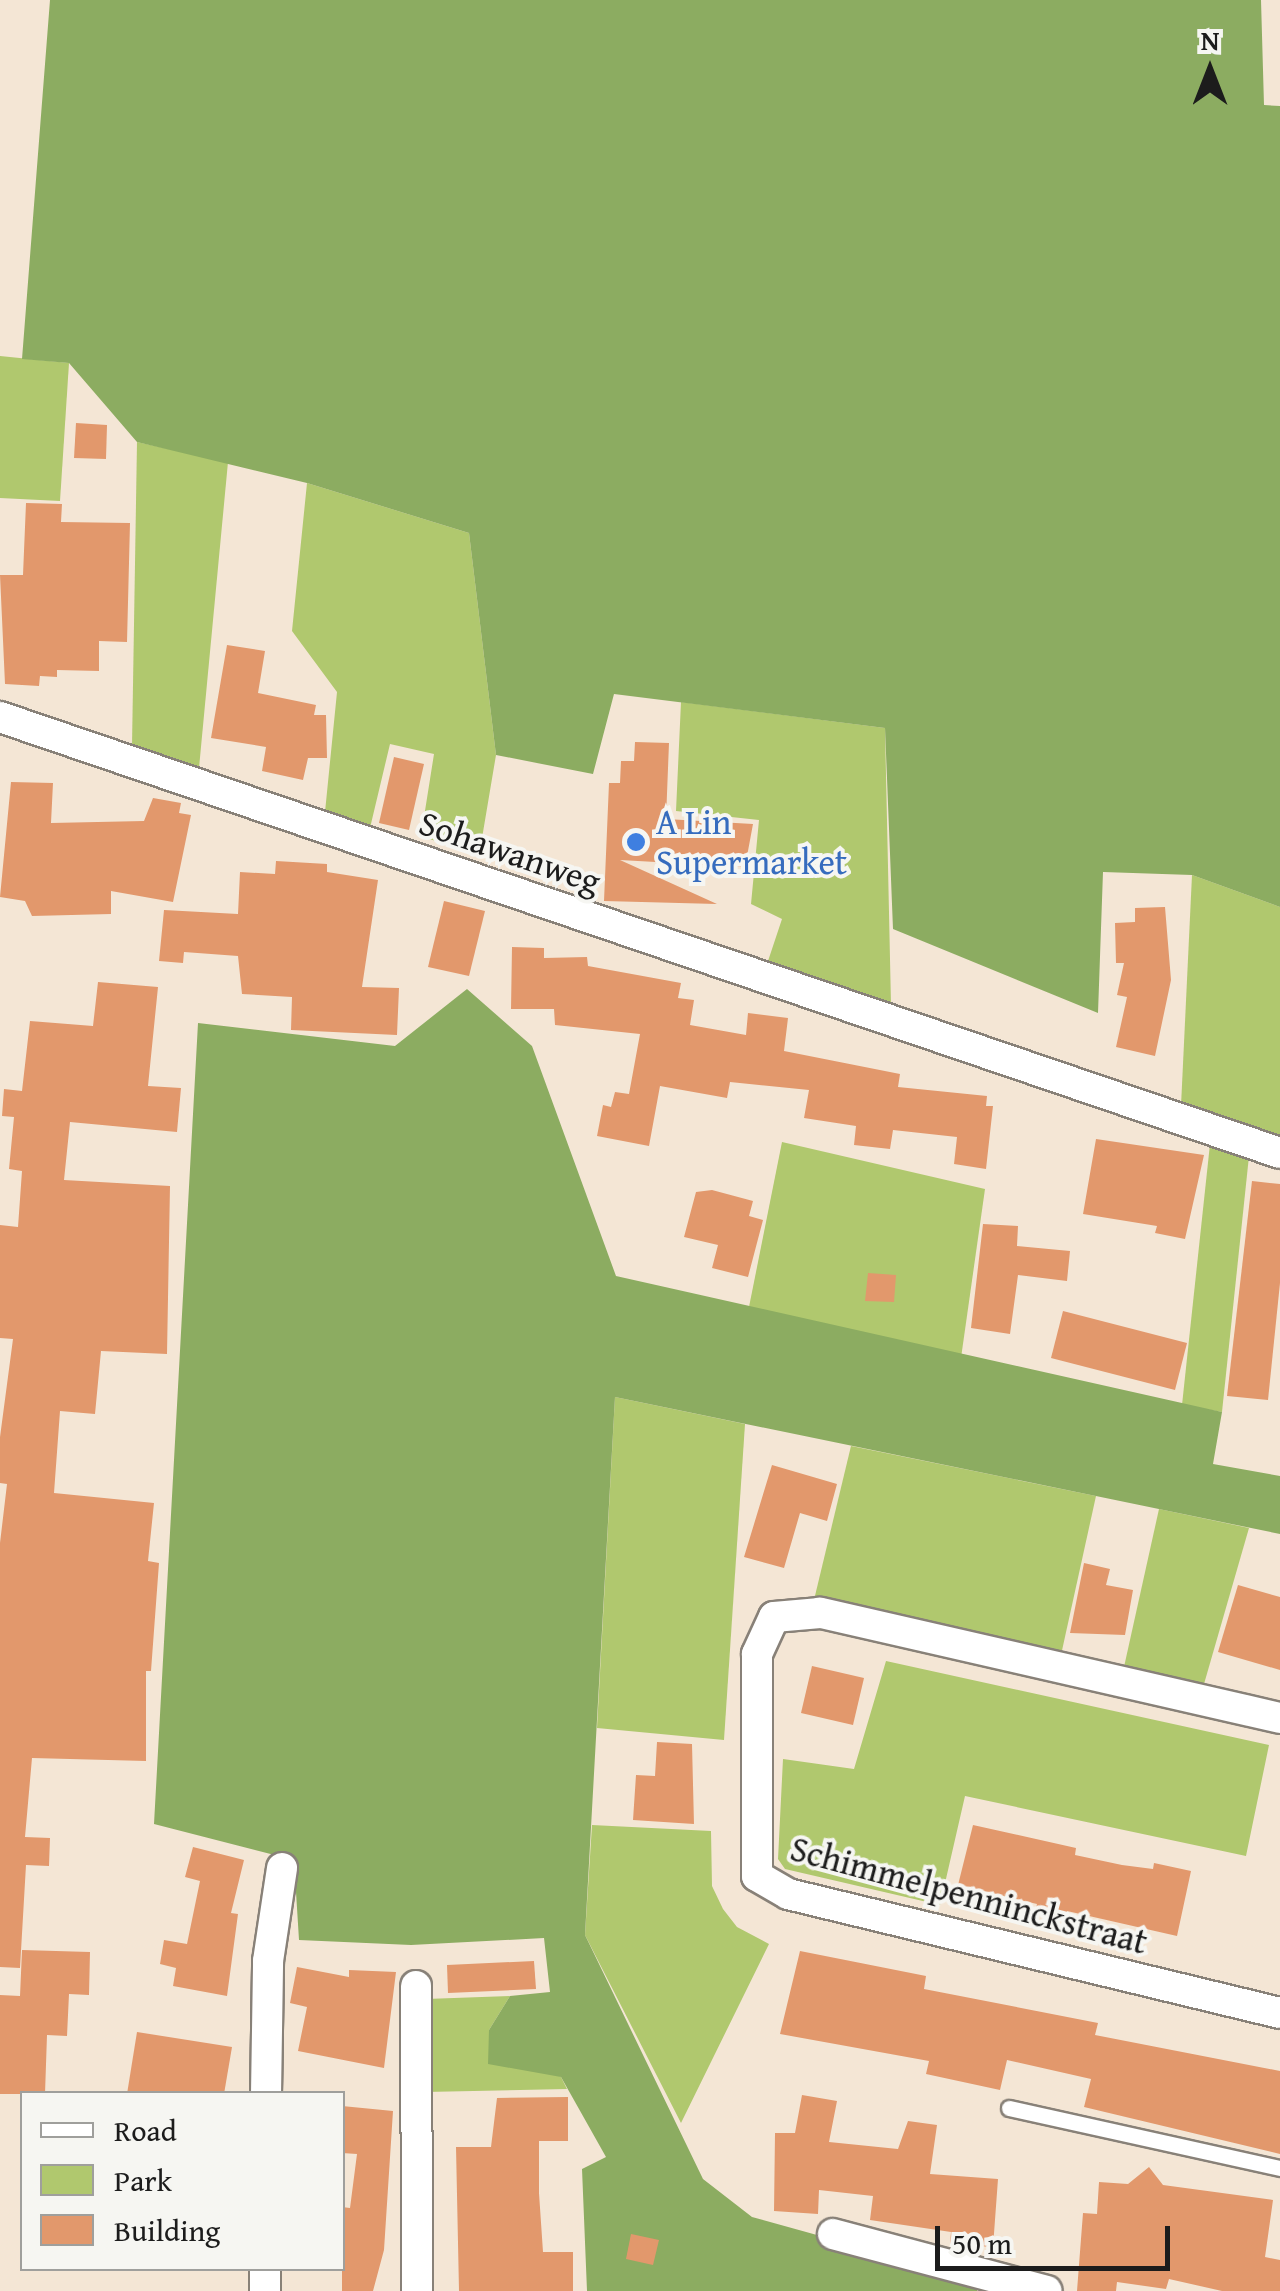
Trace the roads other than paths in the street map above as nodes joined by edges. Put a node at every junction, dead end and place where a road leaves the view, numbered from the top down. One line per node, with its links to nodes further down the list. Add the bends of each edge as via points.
1 (0, 717): 2 (street, Sohawanweg)
2 (1280, 1152)
3 (1280, 1718): 6 (street, Schimmelpenninckstraat, via 820,1613 774,1617 758,1654 758,1876 788,1894)
4 (282, 1868): 7 (street, via 268,1961)
5 (416, 1986): 11 (street)
6 (1280, 2013)
7 (266, 2091)
8 (1009, 2108): 9 (lane)
9 (1280, 2168)
10 (832, 2234): 12 (street)
11 (417, 2291)
12 (1047, 2291)

